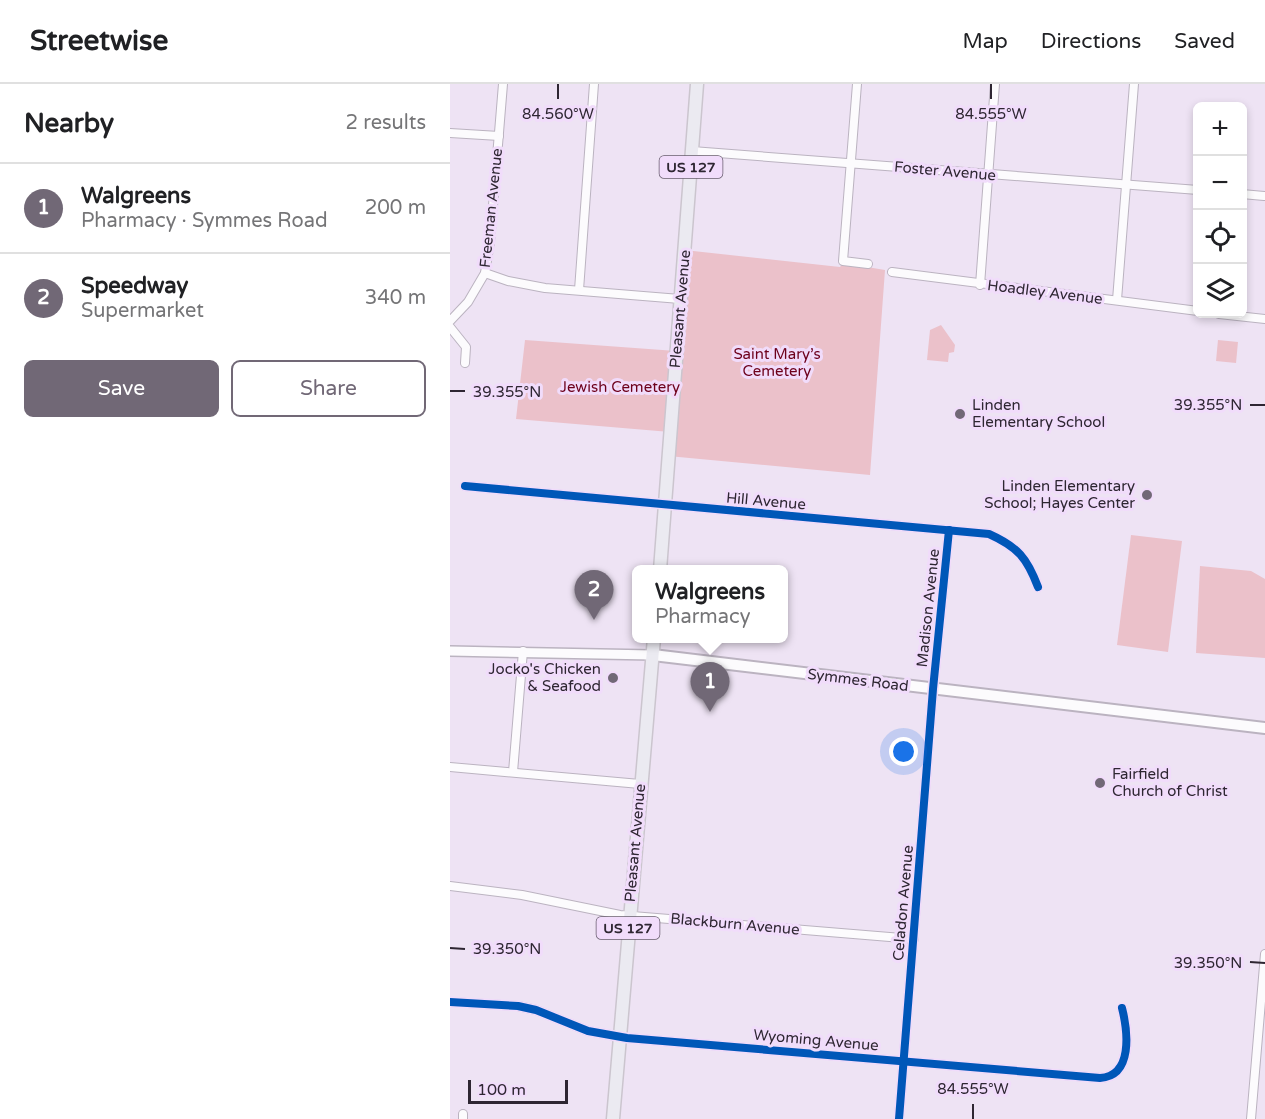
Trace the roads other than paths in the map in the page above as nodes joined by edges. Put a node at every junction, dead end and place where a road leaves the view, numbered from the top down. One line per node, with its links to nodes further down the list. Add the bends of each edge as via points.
1 (504, 84): 8 (street, Freeman Avenue)
2 (594, 84): 20 (street)
3 (697, 84): 9 (main road, Pleasant Avenue / US 127)
4 (857, 84): 10 (street)
5 (995, 84): 11 (street)
6 (1134, 84): 12 (street)
7 (450, 133): 8 (street)
8 (499, 136): 18 (street, Freeman Avenue)
9 (692, 151): 10 (street, Foster Avenue); 21 (main road, Pleasant Avenue / US 127)
10 (850, 163): 11 (street, Foster Avenue); 16 (street, via 843,261)
11 (987, 175): 12 (street, Foster Avenue); 19 (street)
12 (1126, 184): 13 (street, Foster Avenue); 22 (street)
13 (1193, 190)
14 (1247, 194): 15 (street)
15 (1264, 196)
16 (868, 264)
17 (892, 272): 19 (street, Hoadley Avenue)
18 (485, 273): 20 (street, via 545,288); 26 (street, Freeman Avenue, via 468,302)
19 (980, 285): 22 (street, Hoadley Avenue)
20 (579, 290): 21 (street)
21 (681, 299): 30 (main road, Pleasant Avenue / US 127)
22 (1117, 300): 23 (street, Hoadley Avenue)
23 (1193, 310)
24 (1247, 317): 25 (street)
25 (1265, 319)
26 (450, 321)
27 (450, 327): 28 (street, via 466,347)
28 (465, 363)
29 (465, 486): 30 (street, Hill Avenue)
30 (665, 505): 31 (street, Hill Avenue); 32 (main road, Pleasant Avenue / US 127)
31 (949, 530): 33 (street, Hill Avenue, via 989,534 1011,545); 38 (street, Madison Avenue)
32 (660, 565)
33 (1038, 587)
34 (654, 643): 37 (main road, Pleasant Avenue / US 127)
35 (450, 651): 36 (street, Symmes Road)
36 (523, 651): 37 (street, Symmes Road); 41 (street)
37 (652, 655): 38 (main road, Symmes Road); 42 (main road, Pleasant Avenue / US 127)
38 (933, 689): 39 (main road, Symmes Road); 45 (street, Celadon Avenue)
39 (1265, 728)
40 (450, 768): 41 (street)
41 (513, 772): 42 (street)
42 (640, 784): 44 (main road, Pleasant Avenue / US 127)
43 (450, 886): 44 (street, Blackburn Avenue)
44 (629, 915): 45 (street, Blackburn Avenue); 49 (main road, Pleasant Avenue / US 127)
45 (914, 939): 50 (street, Celadon Avenue)
46 (1265, 954): 53 (street)
47 (450, 1002): 49 (street, Wyoming Avenue, via 518,1006 588,1031)
48 (1122, 1008): 50 (street, Wyoming Avenue, via 1125,1058 1111,1077)
49 (619, 1037): 50 (street, Wyoming Avenue); 51 (main road, Pleasant Avenue / US 127)
50 (904, 1061): 52 (street, Celadon Avenue)
51 (613, 1119)
52 (899, 1119)
53 (1251, 1119)

